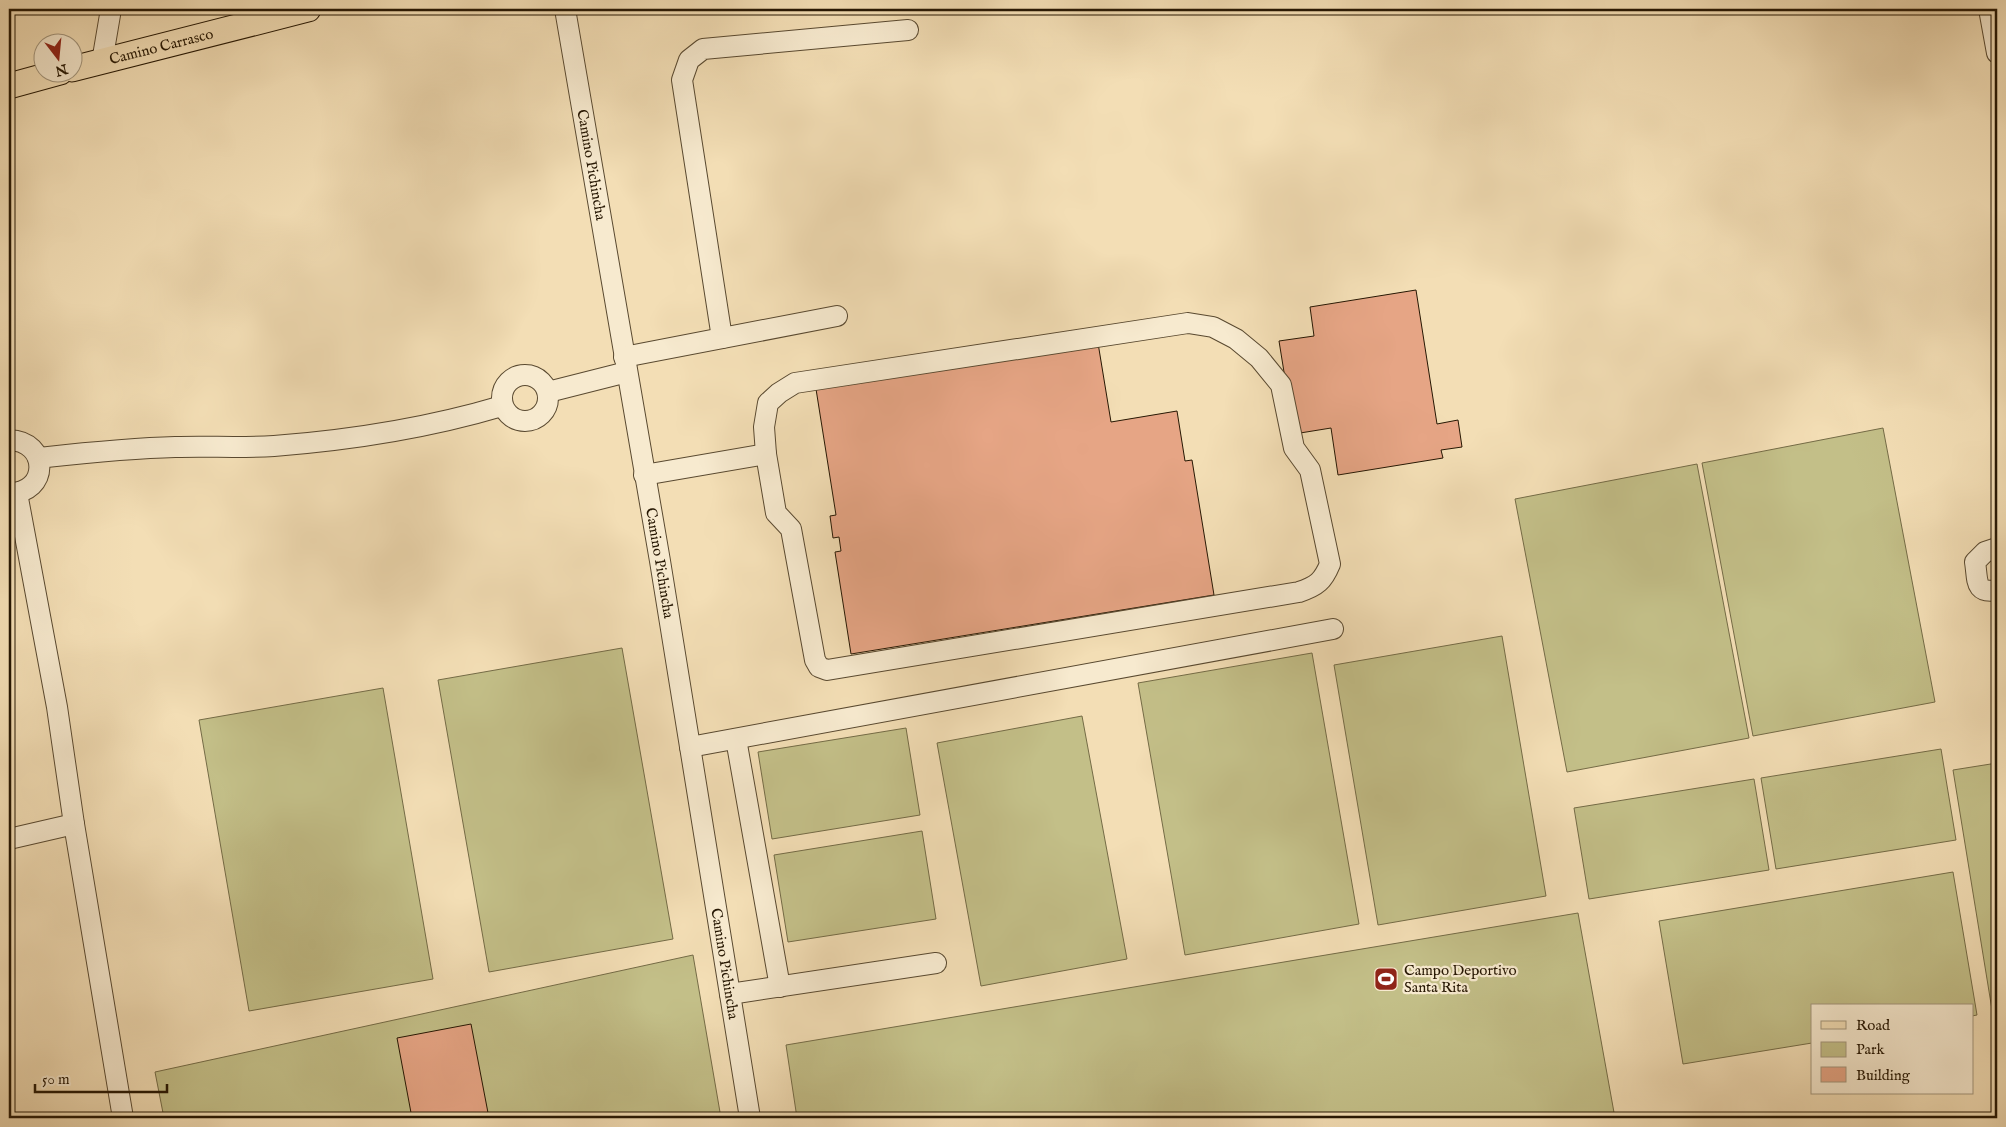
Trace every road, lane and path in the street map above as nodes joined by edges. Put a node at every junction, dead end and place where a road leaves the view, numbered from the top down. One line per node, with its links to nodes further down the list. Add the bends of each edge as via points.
1 (111, 9): 7 (street)
2 (308, 9): 7 (main road, Camino Carrasco)
3 (565, 9): 13 (street, Camino Pichincha)
4 (1989, 9): 6 (street)
5 (908, 30): 12 (street, via 703,49 689,60 682,80)
6 (1997, 53)
7 (102, 62): 8 (main road, Camino Carrasco)
8 (82, 67)
9 (32, 80): 10 (main road)
10 (9, 86)
11 (837, 316): 12 (street)
12 (722, 338): 13 (street)
13 (625, 364): 14 (street); 19 (street, Camino Pichincha)
14 (548, 392): 15 (street, via 547,406 538,418 525,422 511,418); 15 (street, via 540,380 526,375 511,379 502,391)
15 (502, 406): 18 (street, via 407,430 342,439 272,446 112,450)
16 (9, 440): 18 (street, via 27,444)
17 (766, 454): 17 (street, via 776,513 791,529 815,660 819,667 827,670 1299,592 1321,582 1330,564 1310,470 1294,448 1280,385 1253,353 1213,327 1188,323 1165,326 795,383 768,403 764,428); 19 (street)
18 (38, 458): 20 (street, via 40,468 33,485)
19 (644, 474): 25 (street, Camino Pichincha)
20 (13, 493): 26 (street, via 57,707)
21 (1997, 548): 22 (street, via 1985,552 1976,562 1979,586 1987,592)
22 (1997, 590)
23 (1333, 629): 24 (street)
24 (736, 739): 25 (street); 29 (street)
25 (690, 747): 30 (street, Camino Pichincha)
26 (74, 824): 27 (street); 31 (street)
27 (9, 839)
28 (936, 963): 29 (street)
29 (780, 987): 30 (street)
30 (730, 994): 32 (street, Camino Pichincha)
31 (123, 1118)
32 (750, 1118)

